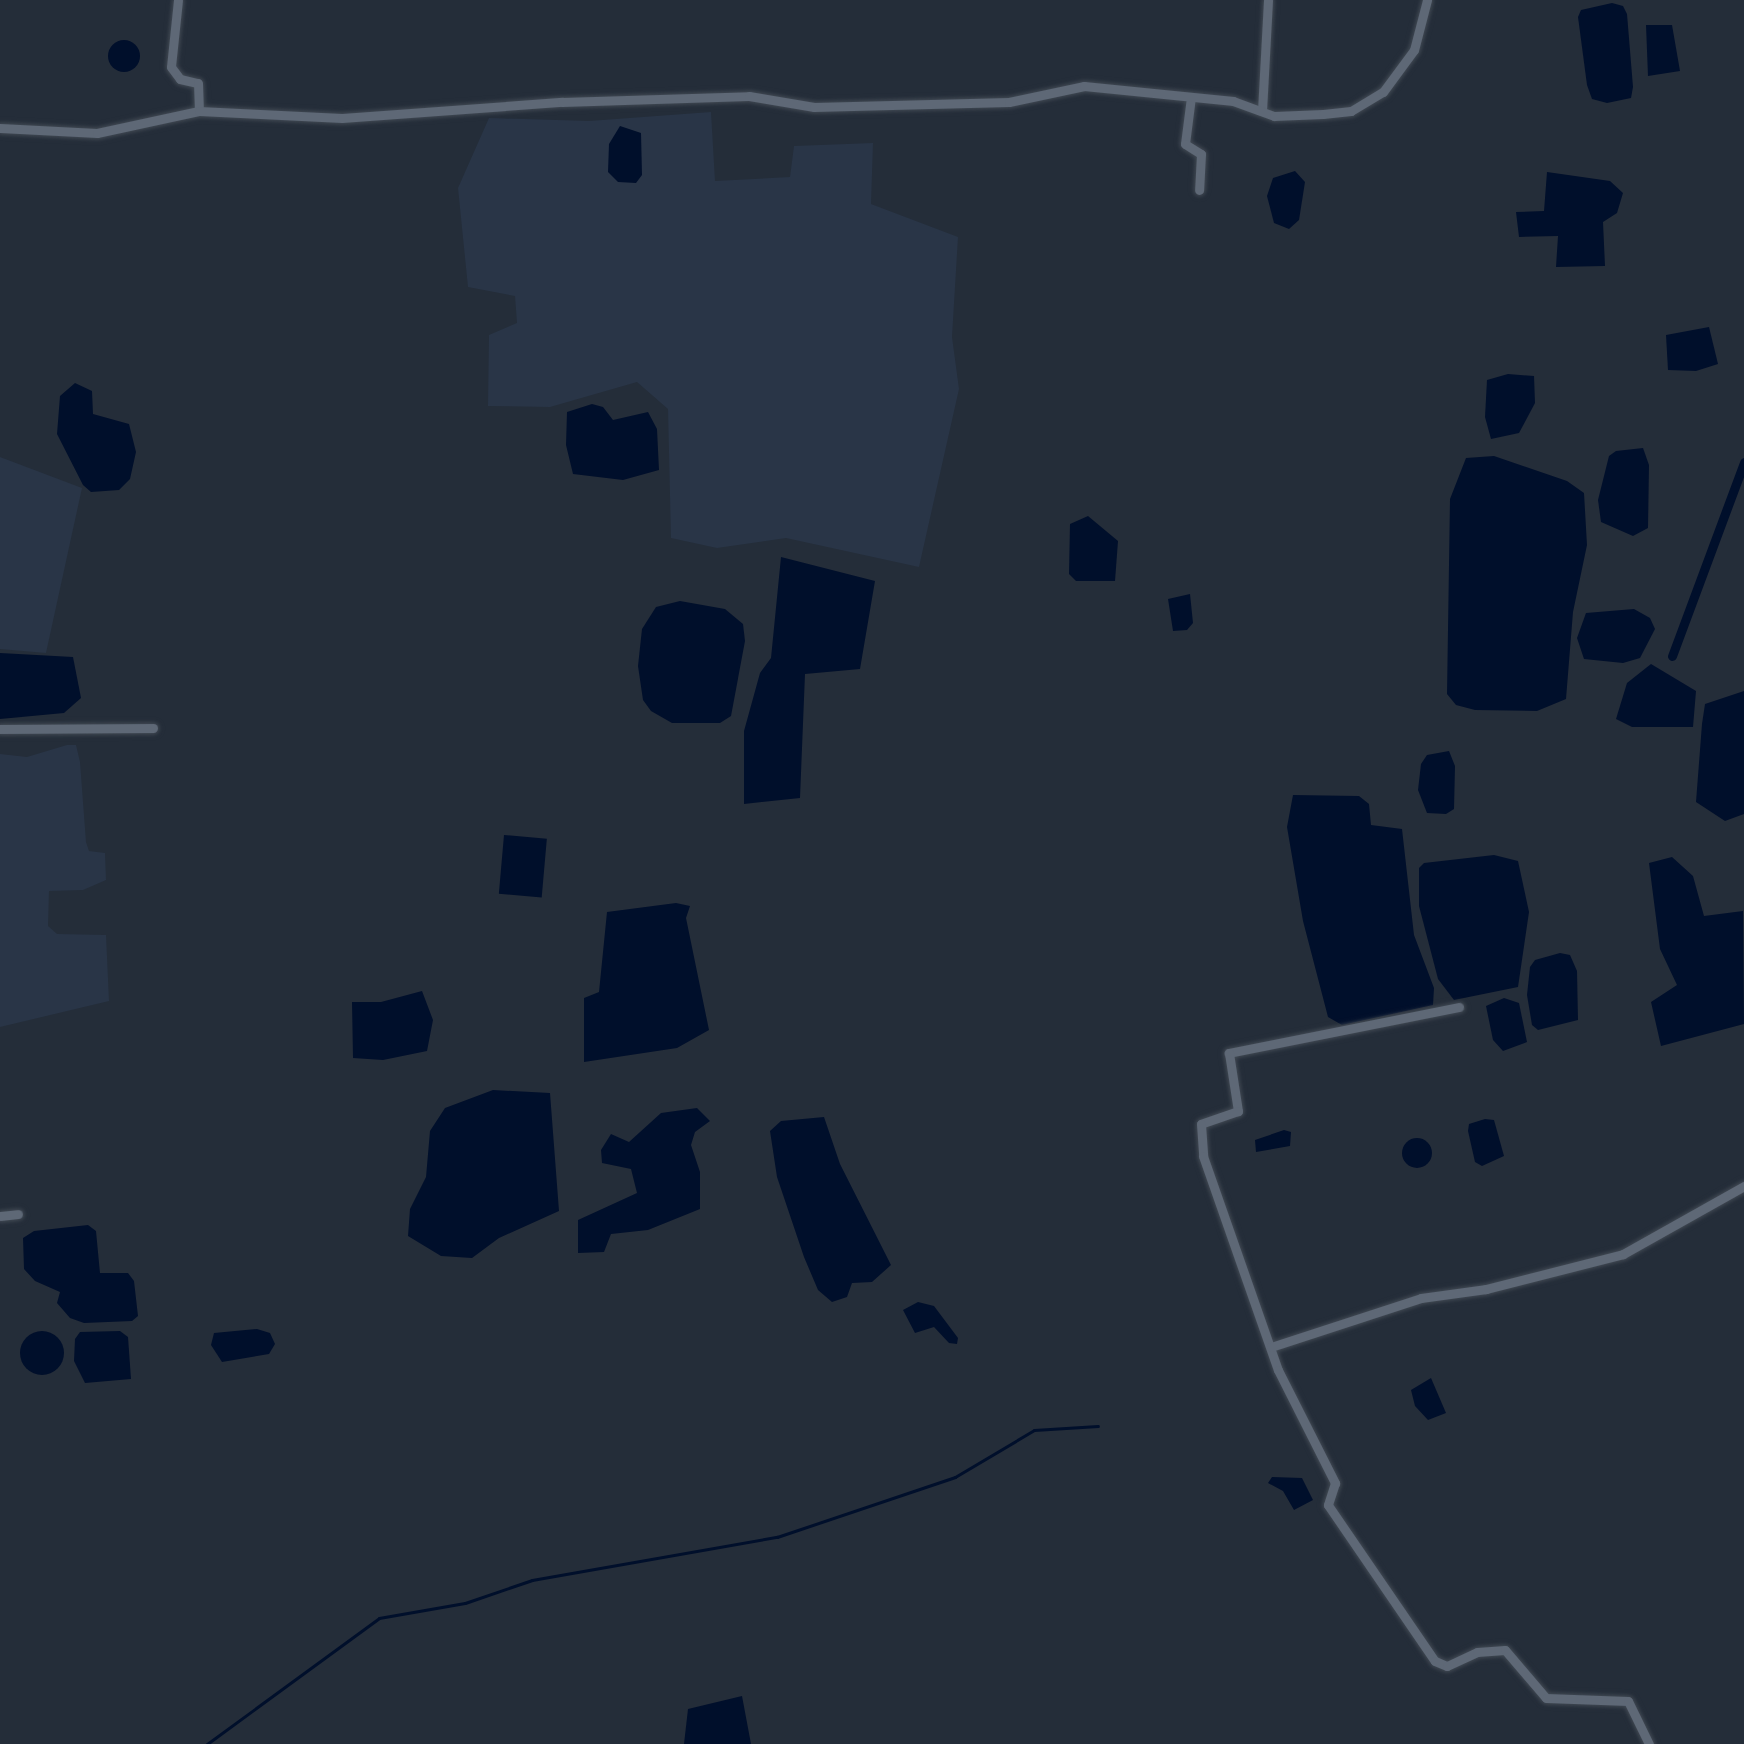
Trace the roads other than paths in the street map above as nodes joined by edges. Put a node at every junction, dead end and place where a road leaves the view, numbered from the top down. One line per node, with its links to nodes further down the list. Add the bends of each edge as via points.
1 (178, 0): 5 (street, via 171,67 180,79 198,83)
2 (1268, 0): 6 (street)
3 (1427, 0): 6 (street, via 1414,50 1368,104 1323,114)
4 (1191, 97): 5 (street, via 1084,86 996,102 814,107 749,96 562,102 342,118); 6 (street, via 1233,101); 8 (street, via 1185,144 1201,154)
5 (199, 111): 7 (street, via 122,131 56,134)
6 (1262, 111)
7 (0, 128)
8 (1199, 190)
9 (153, 728): 10 (street)
10 (0, 729)
11 (1459, 1007): 15 (street, via 1227,1054 1238,1111 1201,1124 1199,1138)
12 (1744, 1186): 15 (street, via 1623,1254 1486,1289 1421,1298)
13 (18, 1214): 14 (street)
14 (0, 1216)
15 (1271, 1347): 16 (street, via 1335,1483 1328,1505 1435,1661 1447,1666 1477,1652 1505,1650 1546,1698 1628,1701)
16 (1649, 1744)

